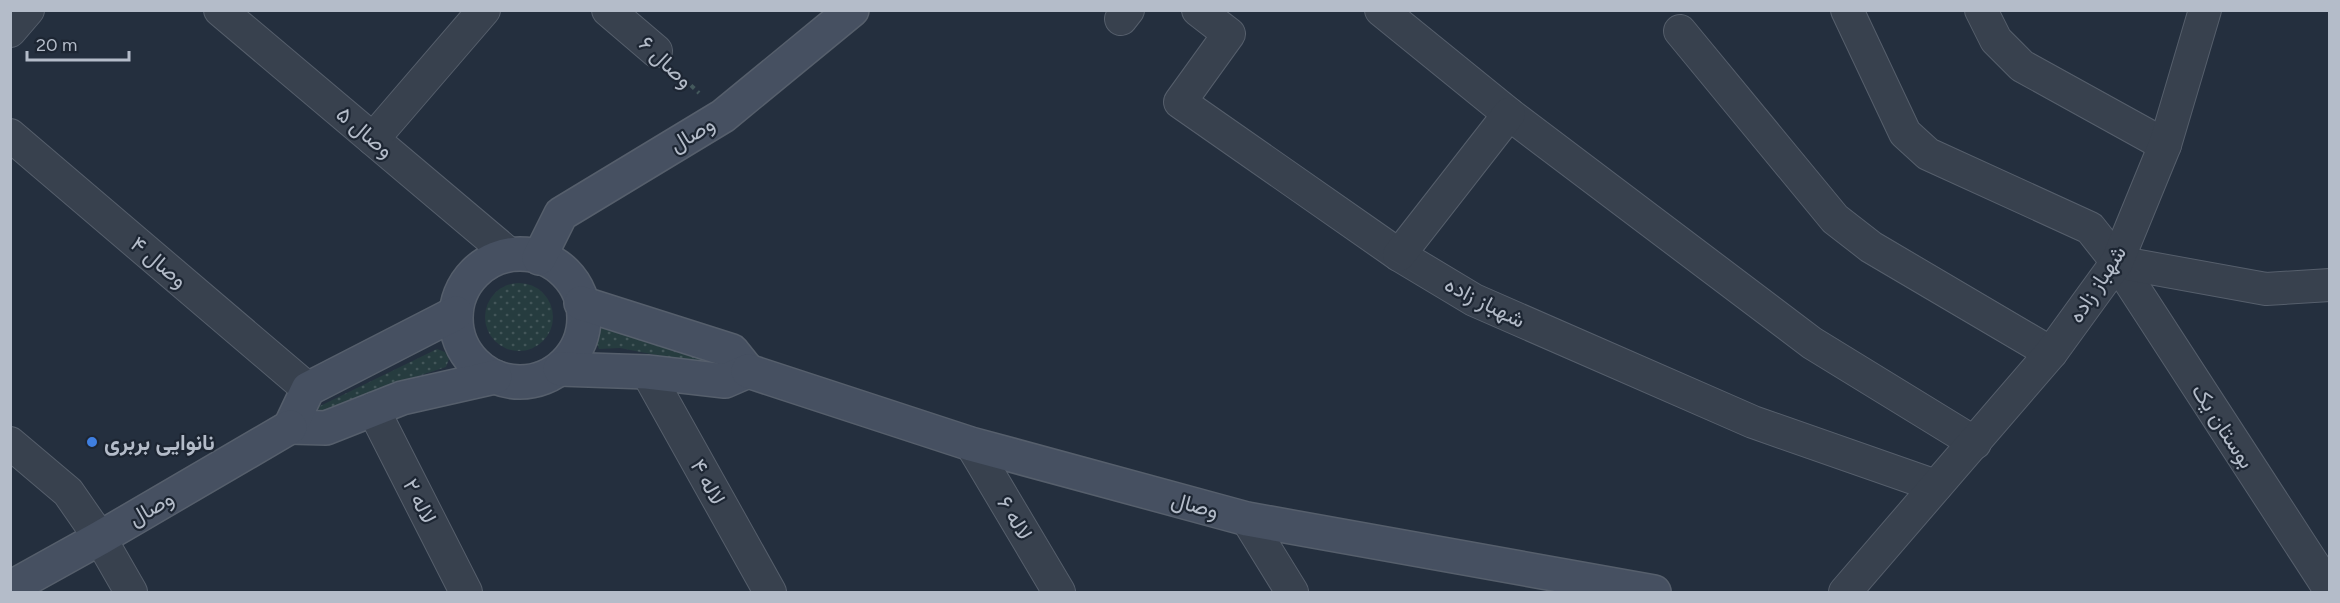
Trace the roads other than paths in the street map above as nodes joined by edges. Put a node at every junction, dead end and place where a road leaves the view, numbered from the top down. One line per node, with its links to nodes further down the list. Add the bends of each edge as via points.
1 (28, 10): 11 (street)
2 (220, 10): 16 (street, وصال ۵)
3 (484, 10): 16 (street)
4 (608, 10): 13 (street, وصال ۶)
5 (852, 10): 19 (street, وصال, via 723,116 561,214)
6 (1198, 10): 18 (street, شهباز زاده, via 1229,34 1180,102)
7 (1381, 10): 14 (street)
8 (1847, 10): 20 (street, بوستان یک, via 1905,133 1928,154 2090,228)
9 (1981, 10): 17 (street, via 1996,40 2022,66)
10 (2205, 10): 17 (street, شهباز زاده)
11 (10, 31)
12 (1680, 31): 24 (street, via 1836,219 1870,247)
13 (656, 51)
14 (1509, 114): 18 (street); 33 (street, via 1812,343)
15 (10, 135): 29 (street, وصال ۴)
16 (373, 139): 19 (street, وصال ۵)
17 (2165, 145): 20 (street, شهباز زاده)
18 (1399, 255): 35 (street, شهباز زاده, via 1474,300 1753,422)
19 (524, 256): 22 (street, via 551,262 568,275); 23 (street, via 490,261 473,274 461,292)
20 (2117, 262): 21 (street, via 2266,289); 24 (street, شهباز زاده); 40 (street, بوستان یک)
21 (2330, 285)
22 (581, 303): 25 (street, via 582,334 574,353); 26 (street, via 732,351)
23 (456, 314): 28 (street, via 458,334 467,354); 29 (street)
24 (2051, 354): 33 (street, شهباز زاده)
25 (560, 369): 27 (street); 28 (street, via 542,379 521,382)
26 (748, 371): 27 (street, via 725,381); 34 (street, وصال)
27 (647, 372): 43 (street, لاله ۴)
28 (495, 377): 30 (street, via 402,398)
29 (308, 389): 31 (street)
30 (374, 409): 31 (street, via 326,428); 42 (street, لاله ۲)
31 (290, 427): 37 (street, وصال)
32 (10, 443): 37 (street, via 68,492)
33 (1976, 443): 35 (street, شهباز زاده)
34 (971, 444): 36 (street, وصال); 44 (street, لاله ۶)
35 (1936, 486): 47 (street, شهباز زاده)
36 (1247, 519): 39 (street, وصال); 45 (street)
37 (100, 538): 38 (street, وصال); 41 (street)
38 (10, 588)
39 (1606, 589): 46 (street, وصال)
40 (2330, 590)
41 (131, 592)
42 (466, 592)
43 (770, 592)
44 (1059, 592)
45 (1292, 592)
46 (1654, 592)
47 (1845, 592)

